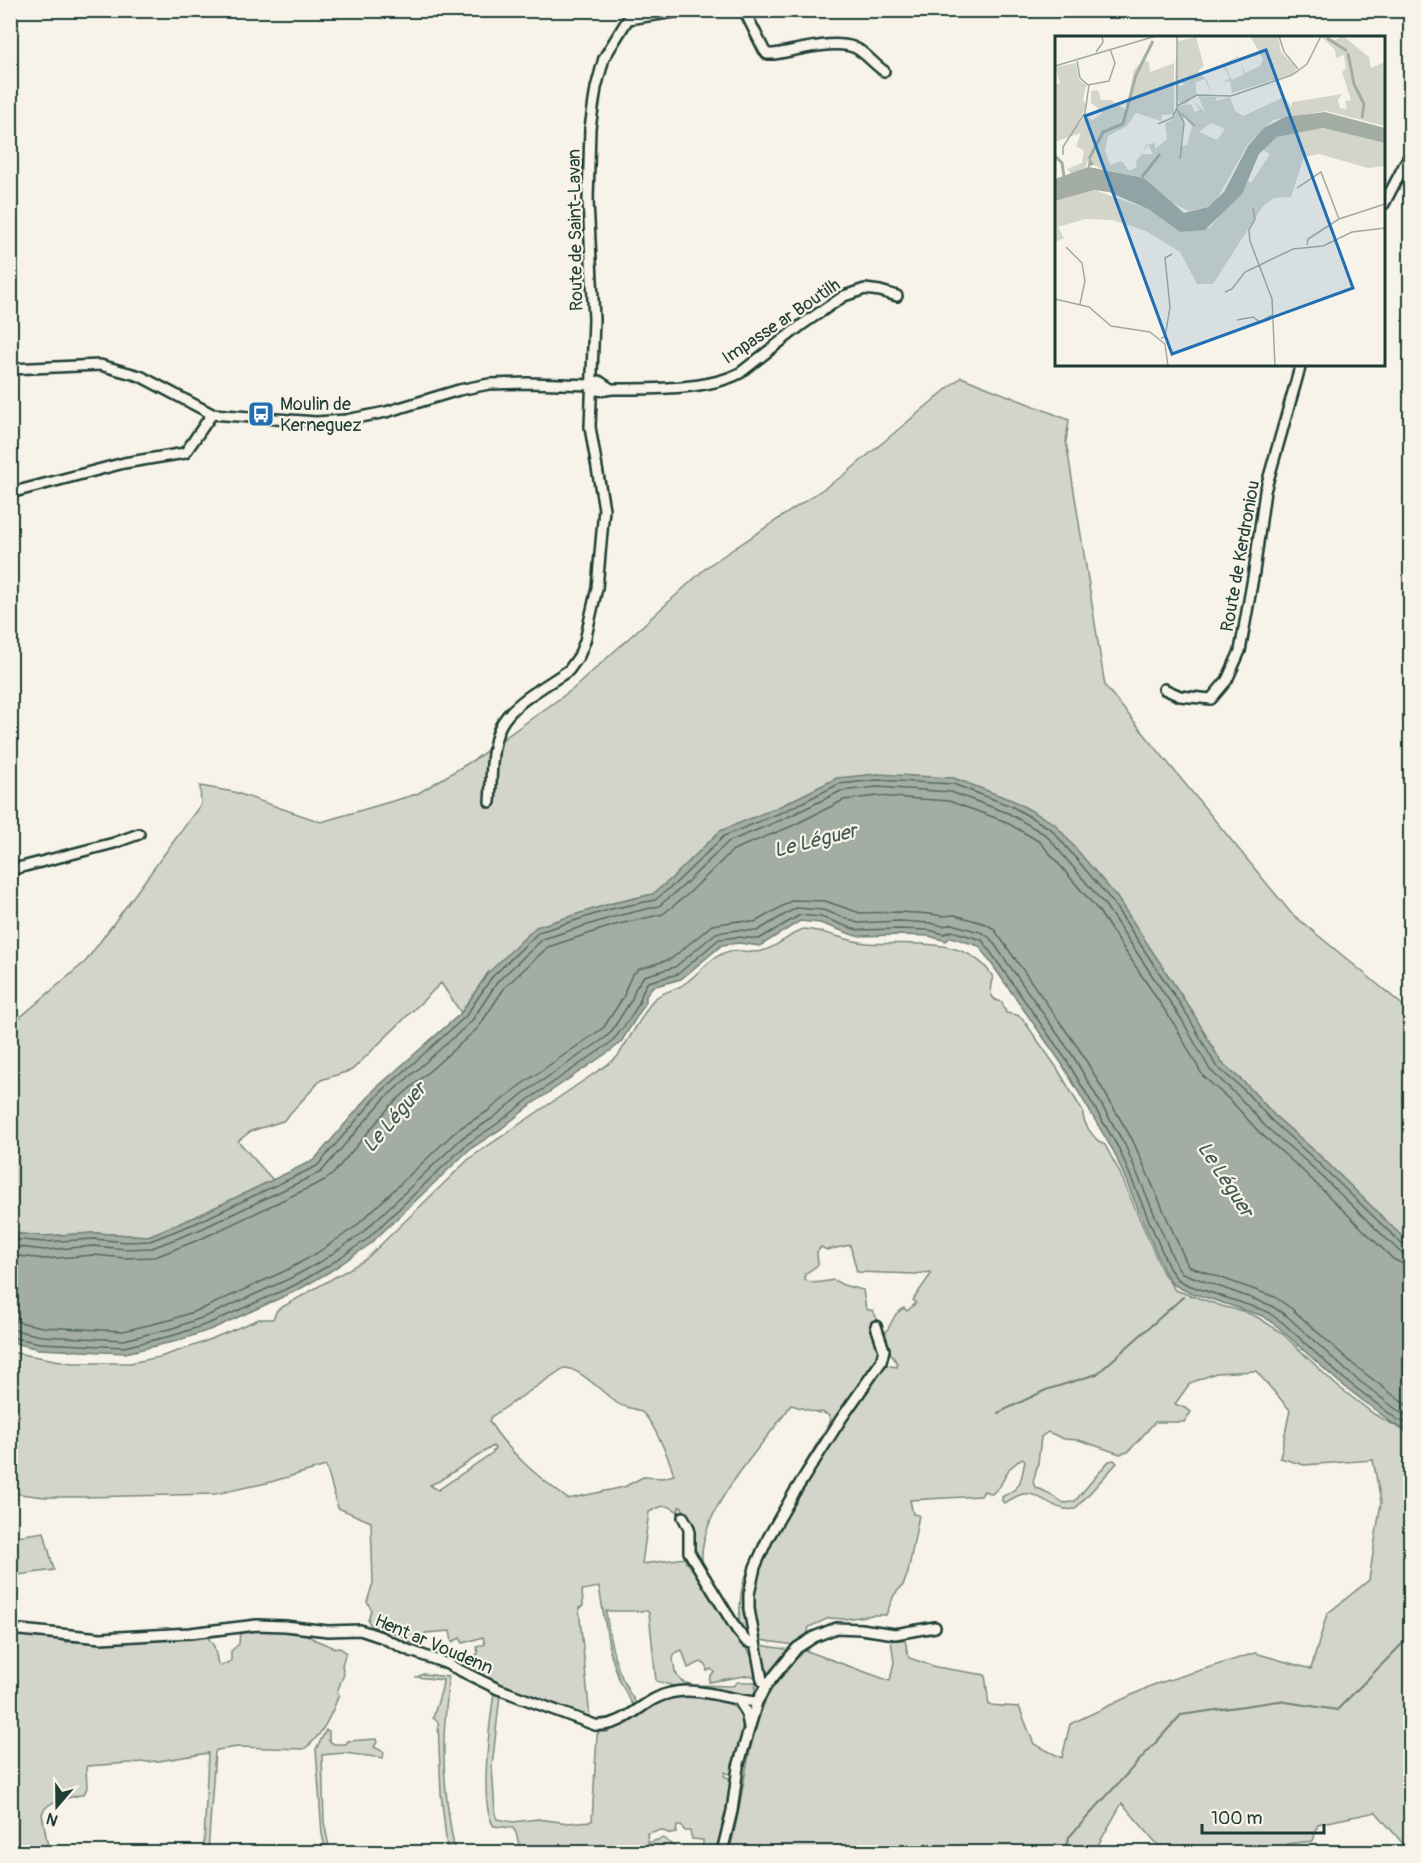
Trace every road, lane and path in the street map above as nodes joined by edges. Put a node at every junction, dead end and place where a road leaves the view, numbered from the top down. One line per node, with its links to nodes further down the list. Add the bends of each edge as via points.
1 (688, 10): 3 (street)
2 (744, 10): 4 (street, via 767,54 850,46)
3 (630, 15): 10 (street, Route de Saint-Lavan, via 604,58 590,128)
4 (884, 71)
5 (1410, 153): 6 (street)
6 (1385, 200)
7 (897, 296): 10 (street, Impasse ar Boutilh, via 865,289 844,296 731,377 707,384 637,390 611,389 599,381)
8 (1299, 366): 13 (street, Route de Kerdroniou, via 1265,491 1240,651 1227,680 1211,699 1180,696)
9 (10, 369): 11 (street, via 99,365 140,376)
10 (593, 385): 11 (street, via 489,384 346,420 316,422); 14 (street, Route de Saint-Lavan, via 590,427 604,508 597,588 585,641 569,670 513,709 500,725)
11 (212, 414): 12 (street, via 185,453 124,463)
12 (10, 493)
13 (1164, 689)
14 (490, 802)
15 (139, 834): 16 (street)
16 (10, 870)
17 (876, 1326): 21 (street, via 884,1347 882,1362 794,1493 758,1559 749,1594)
18 (683, 1517): 21 (street, via 689,1528 688,1549 693,1559 737,1630 746,1641)
19 (935, 1627): 22 (street, via 904,1634 845,1628 825,1631 797,1648)
20 (10, 1629): 23 (street, Hent ar Voudenn, via 101,1638 257,1626 356,1629 595,1725 618,1722 648,1702 673,1692)
21 (755, 1644): 22 (street)
22 (766, 1686): 24 (street)
23 (738, 1699): 24 (street, Hent ar Voudenn); 25 (street)
24 (757, 1702): 25 (street)
25 (749, 1728): 26 (street)
26 (722, 1852)

